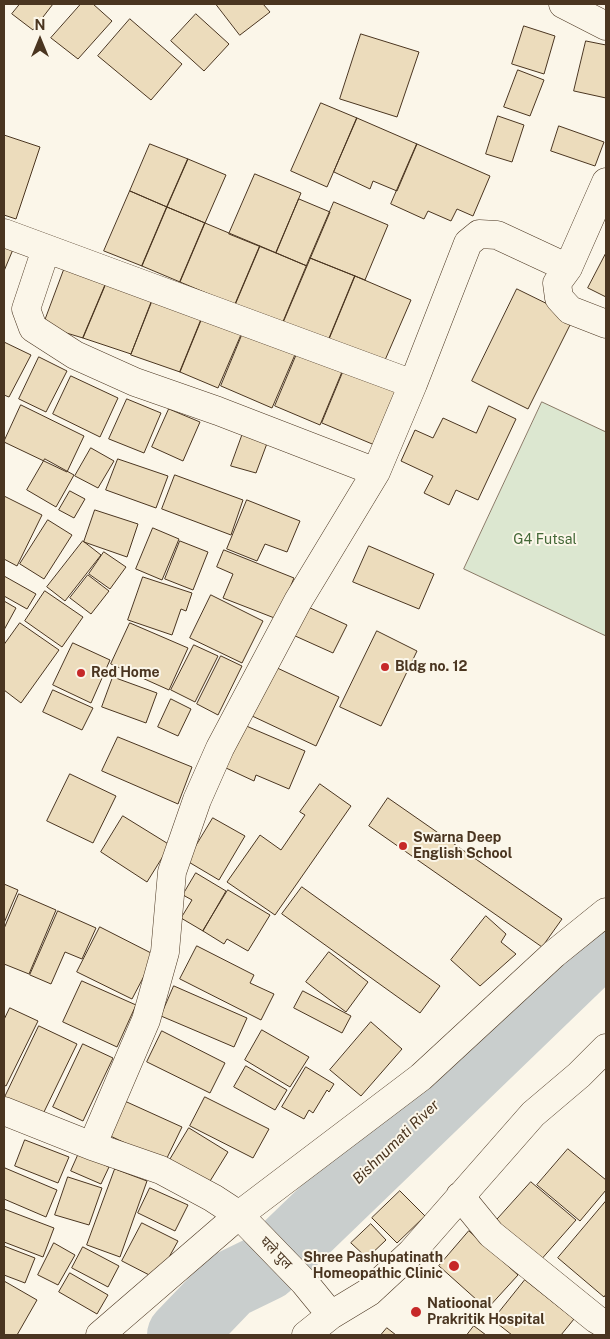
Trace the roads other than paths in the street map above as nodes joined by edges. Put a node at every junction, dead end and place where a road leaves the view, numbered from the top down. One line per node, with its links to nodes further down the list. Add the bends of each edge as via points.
1 (563, 4): 2 (street)
2 (606, 26)
3 (606, 182): 6 (street)
4 (4, 233): 5 (street)
5 (46, 249): 8 (street); 9 (street, via 26,309 33,328 75,356 135,382)
6 (568, 268): 7 (street, via 557,283 559,298 570,310); 8 (street, via 497,235 479,234 468,243)
7 (606, 324)
8 (413, 384): 9 (street)
9 (376, 472): 13 (street, via 298,601 196,800 172,872 165,952 146,1020)
10 (606, 912): 15 (street, via 554,954 421,1077)
11 (606, 1048): 14 (street, via 533,1114)
12 (4, 1111): 13 (street, घले पुल)
13 (92, 1146): 15 (street, घले पुल, via 161,1170)
14 (460, 1196): 16 (street, via 411,1253 369,1292); 17 (street, via 491,1234)
15 (239, 1215): 16 (street, घले पुल); 18 (street)
16 (331, 1315): 19 (street)
17 (606, 1325)
18 (100, 1335)
19 (306, 1335)

